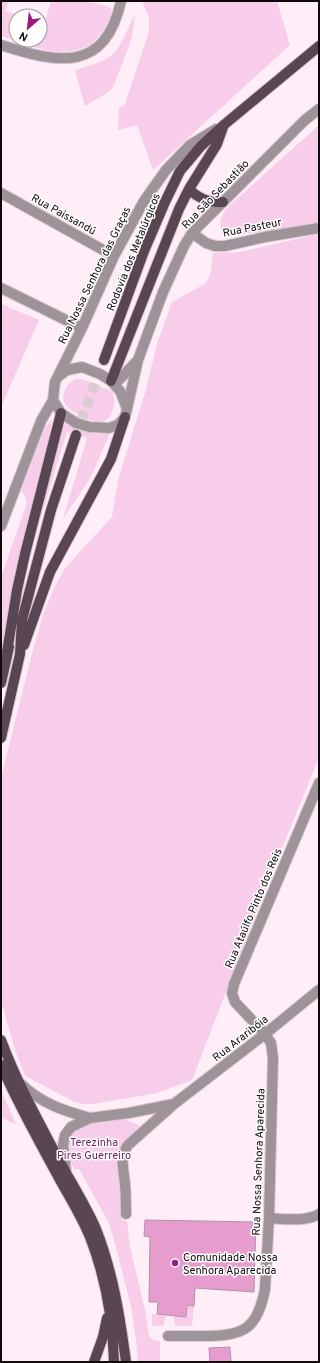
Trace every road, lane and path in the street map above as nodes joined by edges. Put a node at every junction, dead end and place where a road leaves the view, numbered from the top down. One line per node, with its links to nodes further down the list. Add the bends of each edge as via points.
1 (121, 1): 2 (street, via 108,35 95,49 80,57 44,58)
2 (1, 45)
3 (319, 46): 5 (main road, Rodovia dos Metalúrgicos)
4 (319, 109): 8 (street, Rua São Sebastião)
5 (225, 124): 6 (main road, via 217,144); 11 (street, Rua Nossa Senhora das Graças, via 190,145 166,170 144,201); 14 (main road, Rodovia dos Metalúrgicos, via 201,146 180,171 144,251)
6 (189, 189): 8 (main road, via 204,200); 17 (main road, via 176,216)
7 (1, 194): 11 (street, Rua Paissandú)
8 (223, 202): 10 (street, Rua São Sebastião)
9 (319, 228): 10 (street, Rua Pasteur, via 225,246 206,243)
10 (192, 234): 15 (street, Rua São Sebastião, via 172,269)
11 (114, 256): 13 (street, Rua Nossa Senhora das Graças)
12 (1, 288): 13 (street)
13 (82, 328): 16 (street, Rua Nossa Senhora das Graças)
14 (104, 360)
15 (138, 360): 17 (street, Rua São Sebastião); 20 (street, Rua São Sebastião)
16 (59, 376): 17 (street, via 67,370 82,367); 18 (street, via 55,382)
17 (113, 382): 20 (street, via 120,391)
18 (53, 400): 19 (street); 22 (street, via 41,421)
19 (61, 413): 20 (street, via 76,423 100,428 118,424); 24 (main road, via 25,554)
20 (126, 413): 25 (main road, via 111,459 47,578)
21 (76, 435): 23 (main road, via 51,510)
22 (1, 526)
23 (22, 620): 24 (main road); 25 (main road)
24 (7, 652): 26 (main road)
25 (20, 654): 27 (main road)
26 (1, 682)
27 (1, 738)
28 (319, 783): 30 (street, Rua Ataúlfo Pinto dos Reis, via 232,993 235,1002)
29 (319, 990): 30 (street, Rua Araribóia)
30 (265, 1034): 34 (street, Rua Araribóia); 39 (street, Rua Nossa Senhora Aparecida, via 271,1043 273,1058)
31 (1, 1040): 33 (main road)
32 (1, 1065): 40 (main road, via 84,1224 95,1252)
33 (18, 1081): 35 (street, via 36,1098 49,1105); 36 (main road)
34 (174, 1104): 35 (street, Rua Araribóia); 37 (street, Rua Araribóia, via 132,1141 124,1153 122,1162)
35 (90, 1118): 36 (street, via 71,1127 65,1135 63,1145)
36 (66, 1172): 42 (main road, via 101,1244 116,1300)
37 (126, 1214)
38 (319, 1214): 39 (street, via 294,1220)
39 (269, 1218): 41 (street, Rua Nossa Senhora Aparecida, via 265,1289 250,1325 230,1335)
40 (108, 1306): 43 (main road, via 104,1333); 44 (main road)
41 (168, 1336)
42 (122, 1337): 45 (main road); 46 (main road)
43 (94, 1362)
44 (114, 1362)
45 (122, 1362)
46 (126, 1362)

